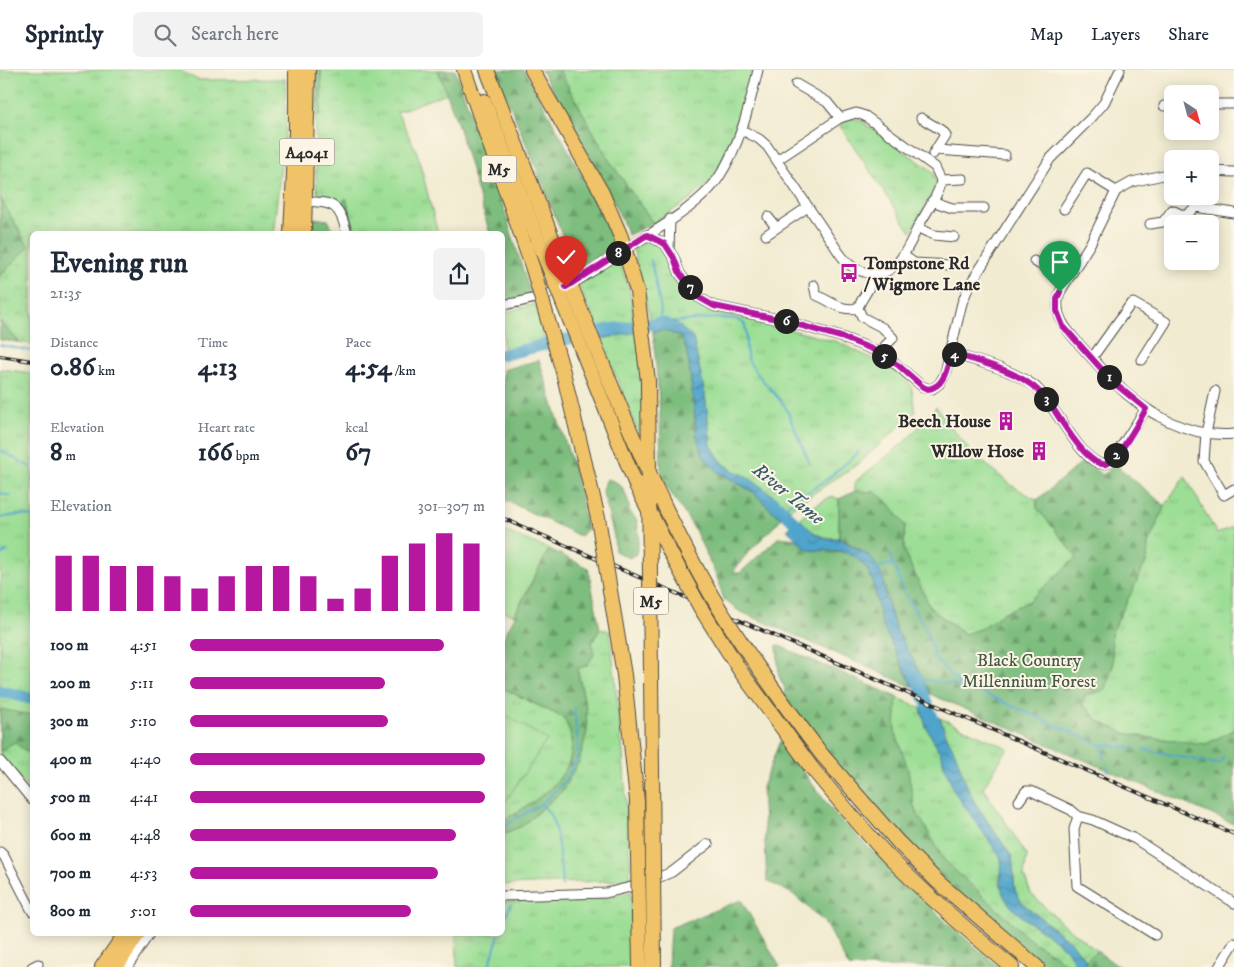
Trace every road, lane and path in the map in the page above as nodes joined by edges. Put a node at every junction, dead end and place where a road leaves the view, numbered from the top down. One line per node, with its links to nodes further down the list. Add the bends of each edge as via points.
1 (296, 70): 25 (highway, A4041)
2 (308, 70): 25 (highway, A4041)
3 (464, 70): 80 (highway, M5, bridge, via 534,269 598,518 624,675 637,801)
4 (471, 70): 45 (highway, M5)
5 (487, 70): 45 (highway, M5)
6 (532, 70): 81 (highway, M5, bridge, via 602,193 621,237 636,291 648,381)
7 (758, 70): 14 (street)
8 (1120, 70): 56 (street, via 1104,103 1050,159 969,286 962,302)
9 (796, 84): 12 (street, via 827,102)
10 (1219, 104): 11 (street)
11 (1234, 104)
12 (840, 118): 17 (street); 18 (street, via 856,113 865,116)
13 (921, 118): 15 (street, via 944,135)
14 (742, 130): 17 (street, via 759,139); 33 (street, via 732,155 713,185)
15 (937, 150): 16 (street); 18 (street)
16 (1005, 155)
17 (777, 160): 27 (street)
18 (928, 160): 23 (street)
19 (1219, 171): 20 (street)
20 (1234, 172)
21 (1164, 176): 24 (street, via 1132,182)
22 (963, 179): 23 (street)
23 (941, 180): 26 (street)
24 (1116, 191): 30 (street, via 1087,173); 49 (street, via 1090,244)
25 (299, 201): 37 (highway, A4041); 38 (highway, A4041); 39 (street, via 328,202 336,208)
26 (932, 201): 29 (street, via 952,208); 36 (street)
27 (808, 207): 35 (street); 48 (street, via 845,261 853,268)
28 (1196, 207): 31 (street); 34 (street, via 1185,216 1172,210 1163,222)
29 (984, 208)
30 (1064, 209)
31 (1234, 213)
32 (768, 217): 35 (street)
33 (670, 219): 40 (street); 43 (street)
34 (1150, 224)
35 (776, 227): 41 (street)
36 (918, 228): 42 (street, via 934,235); 44 (street)
37 (292, 231)
38 (304, 231)
39 (346, 231)
40 (647, 235): 43 (street); 51 (street, via 566,287)
41 (766, 235)
42 (954, 237)
43 (669, 249): 56 (street, via 680,274 698,297 714,306 782,320 872,349 928,389 939,384)
44 (903, 256): 47 (street, via 914,262); 48 (street, via 888,272)
45 (553, 260): 82 (highway, M5, bridge, via 636,485 700,606 741,672 810,766 887,855); 83 (highway, M5, bridge, via 683,542 713,598 754,662 823,756 884,828 931,876)
46 (1034, 260): 49 (street)
47 (950, 265)
48 (872, 274): 52 (street, via 871,286)
49 (1067, 280): 57 (street, via 1057,299 1059,318)
50 (813, 293): 52 (street, via 840,308)
51 (505, 305)
52 (858, 308): 53 (street, via 862,317 883,328)
53 (893, 338): 54 (street); 55 (street)
54 (900, 344)
55 (885, 346)
56 (951, 353): 60 (street, via 1004,370 1035,386 1081,448 1101,464 1113,459)
57 (1092, 358): 58 (street, via 1134,303 1166,322); 60 (street, via 1114,383)
58 (1142, 360)
59 (1215, 391): 61 (street)
60 (1146, 409): 61 (street)
61 (1206, 433): 62 (street); 63 (street, via 1204,461 1224,495)
62 (1234, 434)
63 (1234, 489)
64 (0, 762): 65 (street)
65 (30, 798)
66 (1019, 801): 67 (street, via 1026,791 1031,791)
67 (1078, 816): 71 (street, via 1135,839); 73 (street, via 1074,829 1077,886)
68 (708, 844): 70 (street, via 672,872 643,884 606,893)
69 (0, 852): 72 (street)
70 (505, 896)
71 (1234, 903)
72 (30, 907)
73 (1155, 935)
74 (125, 936): 78 (highway)
75 (137, 936): 78 (highway)
76 (147, 936): 78 (street)
77 (1233, 947): 84 (street)
78 (123, 961): 79 (highway)
79 (102, 967)
80 (640, 967)
81 (654, 967)
82 (1012, 967)
83 (1037, 967)
84 (1219, 967)

